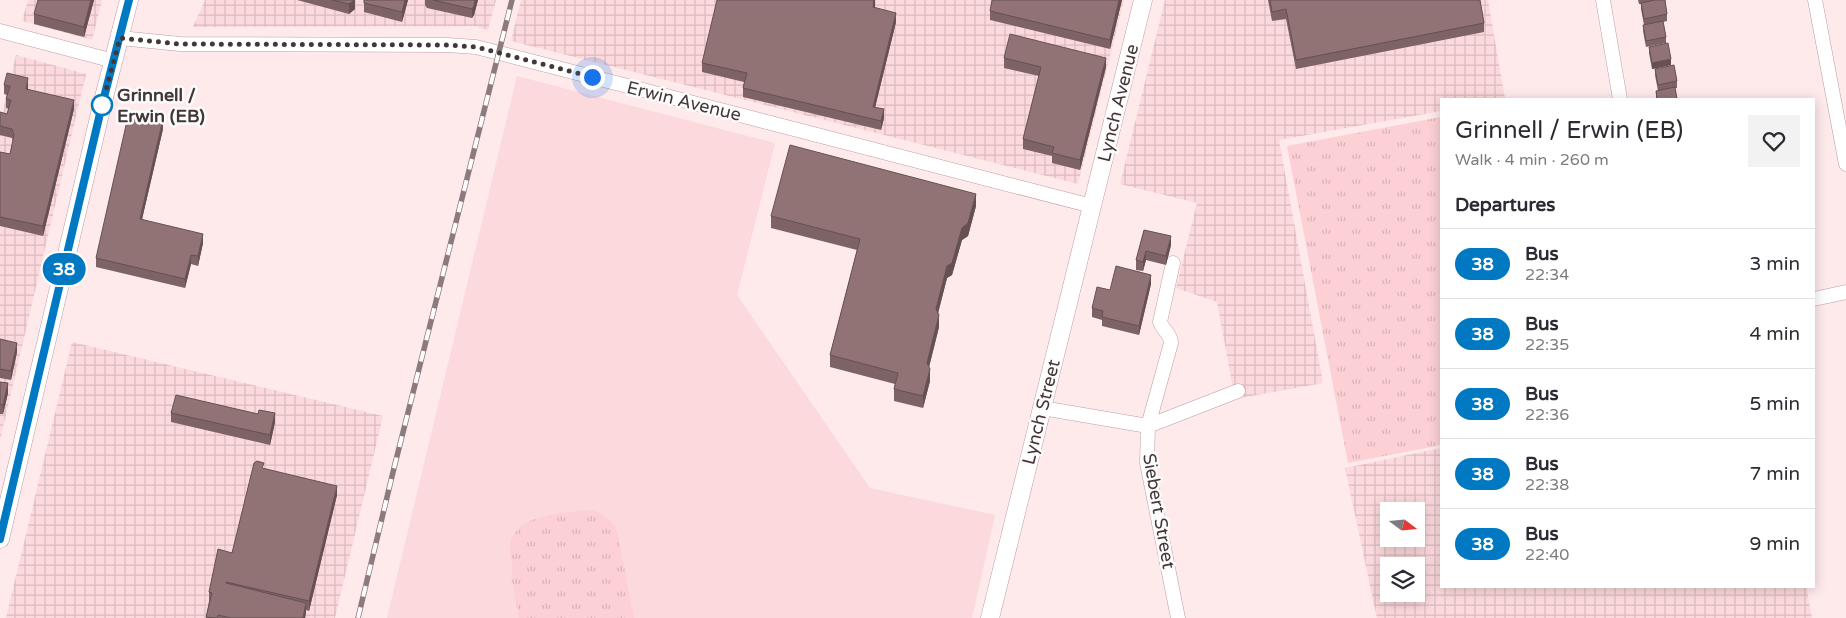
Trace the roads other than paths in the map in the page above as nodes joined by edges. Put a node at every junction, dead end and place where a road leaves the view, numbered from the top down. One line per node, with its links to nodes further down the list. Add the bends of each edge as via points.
1 (129, 0): 6 (street)
2 (1143, 0): 10 (street, Lynch Avenue)
3 (1602, 0): 8 (street)
4 (1815, 0): 9 (street)
5 (0, 31): 7 (street)
6 (120, 38): 7 (street); 10 (street, Erwin Avenue, via 180,44 476,47)
7 (114, 61): 17 (street)
8 (1620, 98)
9 (1846, 164)
10 (1092, 206): 15 (street, Lynch Street)
11 (1173, 262): 16 (street, Siebert Street, via 1160,322 1170,335 1171,343)
12 (1846, 292): 13 (street)
13 (1815, 299)
14 (1238, 390): 16 (street)
15 (1042, 408): 16 (street); 18 (street, Lynch Street)
16 (1148, 426): 19 (street, Siebert Street, via 1147,463)
17 (0, 539)
18 (990, 618)
19 (1178, 618)

